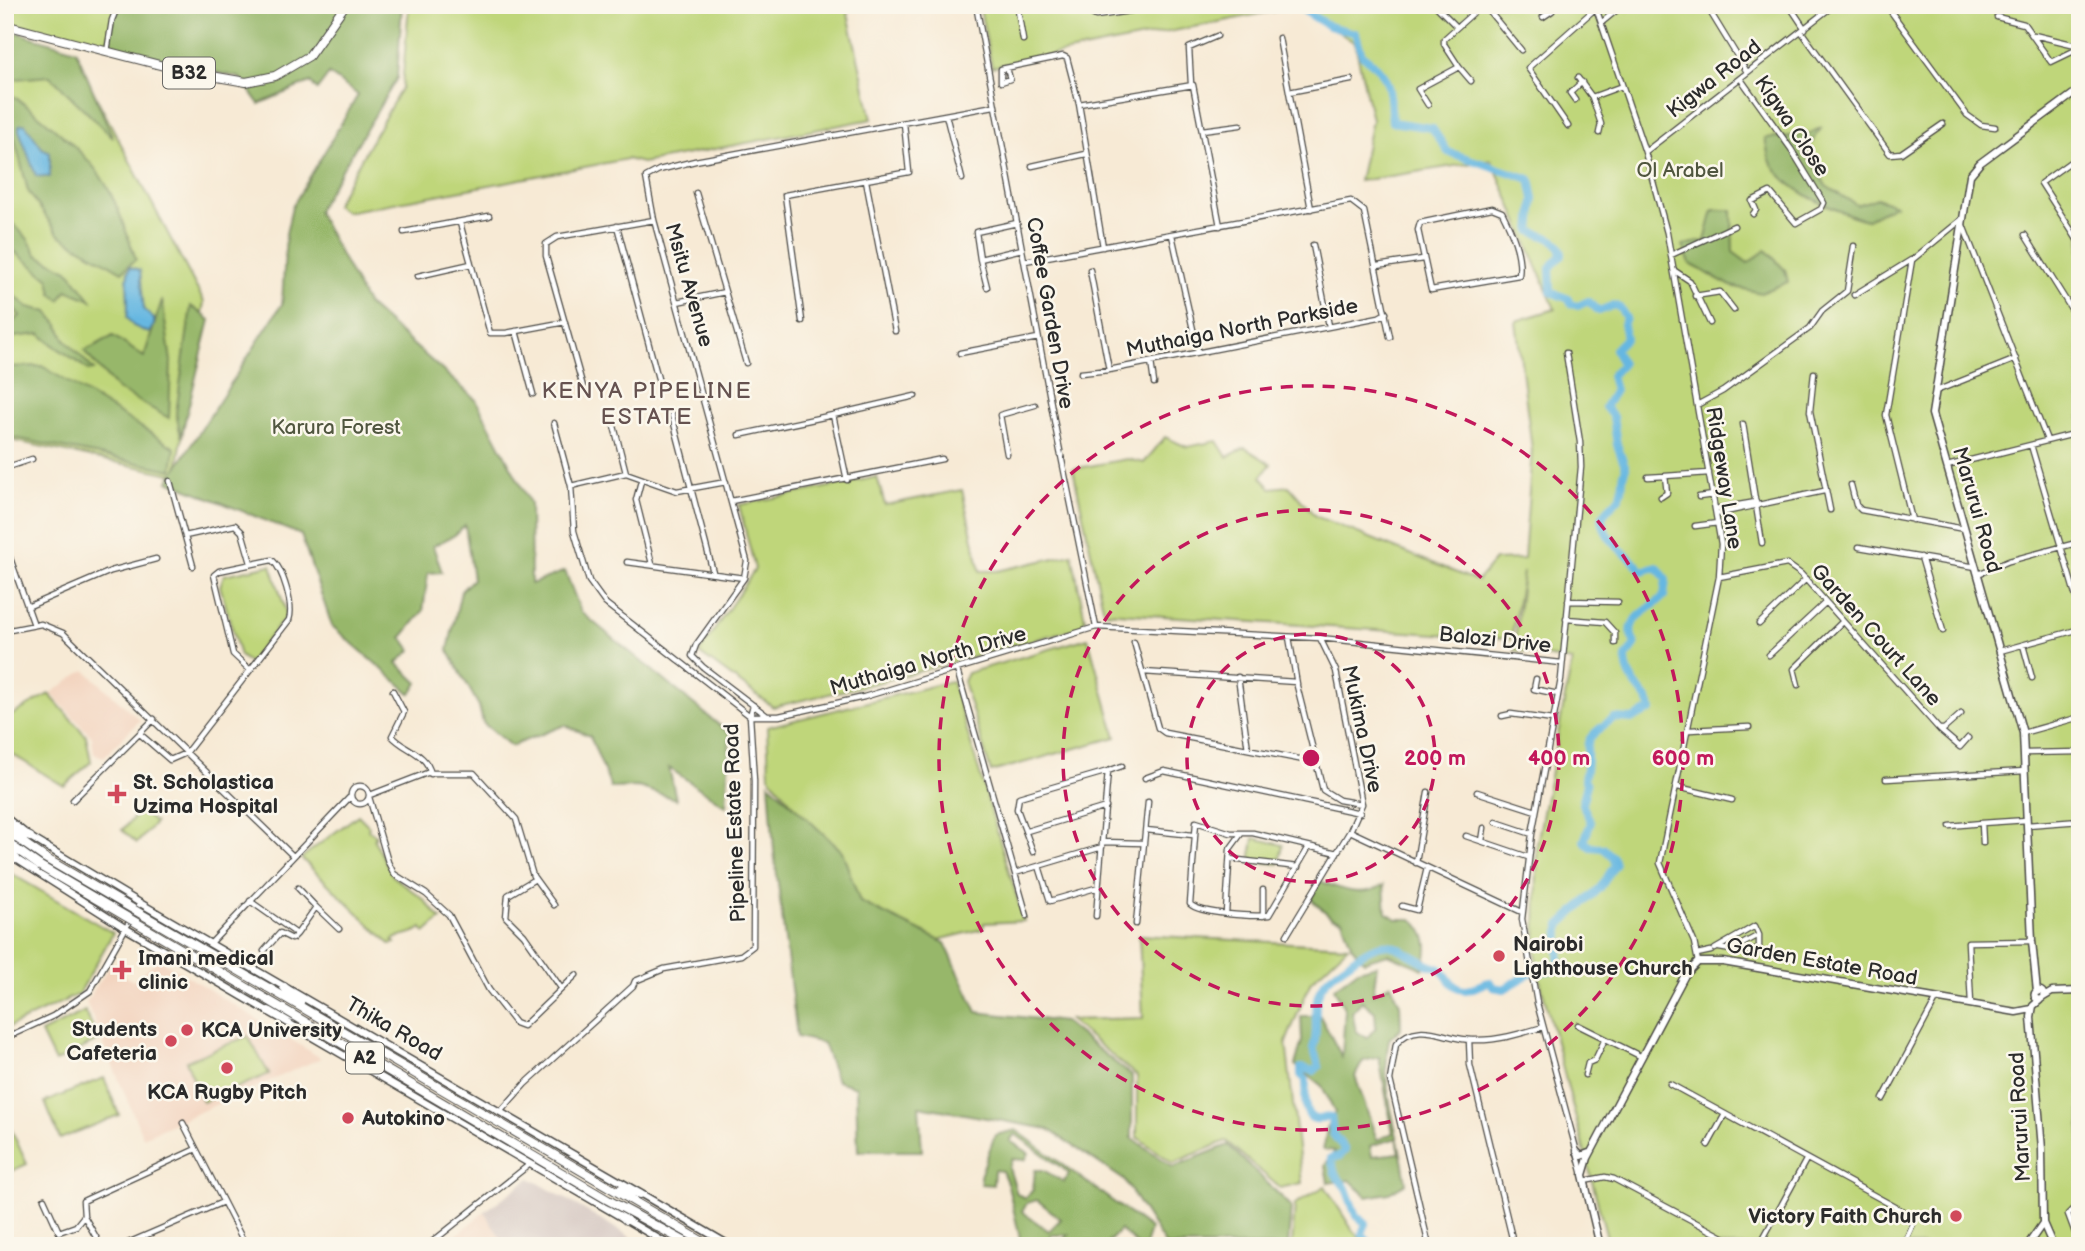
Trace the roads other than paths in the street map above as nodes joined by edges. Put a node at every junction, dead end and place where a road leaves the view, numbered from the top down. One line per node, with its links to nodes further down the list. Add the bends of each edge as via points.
1 (118, 5): 28 (street)
2 (345, 5): 28 (highway, B32, via 309,56 260,80 235,82)
3 (976, 5): 43 (street, Coffee Garden Drive)
4 (1017, 5): 25 (street)
5 (1090, 5): 6 (street, via 1093,16)
6 (1170, 5)
7 (1435, 5): 20 (street)
8 (1483, 5): 20 (street); 27 (street)
9 (1547, 5): 16 (street, via 1552,11)
10 (1623, 5): 18 (street)
11 (1706, 5): 31 (street)
12 (1789, 5): 21 (street)
13 (1834, 5): 21 (street, Kigwa Road)
14 (1886, 5): 49 (street, via 1970,118)
15 (1596, 7): 18 (street, Ridgeway Lane); 48 (street, via 1529,64 1529,73)
16 (1543, 17)
17 (1997, 17): 22 (street, via 2021,22)
18 (1601, 23): 36 (street, Ridgeway Lane)
19 (5, 25): 28 (highway, B32)
20 (1457, 27): 29 (street, via 1444,44)
21 (1803, 30): 31 (street, Kigwa Road); 46 (street, via 1890,153 1901,153)
22 (2033, 35): 26 (street); 26 (street, via 2050,62)
23 (1217, 36): 35 (street, via 1189,48)
24 (1279, 38): 38 (street)
25 (1023, 40)
26 (2080, 47)
27 (1521, 50)
28 (107, 53)
29 (1459, 67): 34 (street); 42 (street, via 1418,89)
30 (1007, 68): 41 (street, via 1063,56)
31 (1747, 72): 32 (street, Kigwa Road)
32 (1740, 78): 52 (street, Kigwa Road); 60 (street, Kigwa Close, via 1824,203 1796,223 1770,192 1752,201)
33 (1351, 80): 38 (street)
34 (1471, 81)
35 (1192, 85): 41 (street); 50 (street)
36 (1622, 86): 39 (street); 52 (street, Ridgeway Lane)
37 (2079, 91): 63 (street, Marurui Road, via 1976,166 1968,180)
38 (1289, 92): 59 (street)
39 (1592, 97): 40 (street, via 1580,80 1570,93); 51 (street, via 1601,124)
40 (1575, 100)
41 (1079, 104): 53 (street)
42 (1428, 105)
43 (994, 106): 44 (street, Msitu Avenue); 65 (street, Coffee Garden Drive)
44 (946, 115): 45 (street, Msitu Avenue); 56 (street)
45 (904, 123): 57 (street, via 910,171); 62 (street, Msitu Avenue, via 652,172 645,179)
46 (1943, 124)
47 (1240, 125): 50 (street)
48 (1568, 126)
49 (1995, 127)
50 (1202, 130): 67 (street)
51 (1599, 133)
52 (1645, 152): 77 (street, Ridgeway Lane)
53 (1086, 155): 55 (street); 75 (street)
54 (2080, 155): 72 (street, via 2041,183)
55 (1032, 166)
56 (962, 179)
57 (866, 181): 96 (street, via 785,196); 102 (street)
58 (696, 193): 88 (street)
59 (1311, 209): 67 (street, Muthaiga North Parkside); 83 (street, Muthaiga North Parkside, via 1345,200 1358,204 1364,211)
60 (1753, 214)
61 (489, 216): 64 (street)
62 (654, 220): 66 (street); 92 (street, Msitu Avenue)
63 (1961, 220): 80 (street); 108 (street); 117 (street, Marurui Road)
64 (460, 223): 69 (street); 82 (street)
65 (1017, 223): 76 (street, Coffee Garden Drive); 79 (street, via 976,232)
66 (617, 226): 97 (street, via 558,237 546,244); 115 (street)
67 (1220, 226): 70 (street, Muthaiga North Parkside)
68 (1734, 226): 77 (street)
69 (404, 232)
70 (1172, 234): 75 (street, Muthaiga North Parkside); 105 (street)
71 (2025, 235): 93 (street)
72 (2080, 244)
73 (1313, 245): 100 (street)
74 (1854, 246): 121 (street, via 1847,291 1822,311 1810,328)
75 (1103, 247): 81 (street, Muthaiga North Parkside)
76 (1023, 249): 79 (street); 81 (street, Coffee Garden Drive)
77 (1671, 256): 85 (street, Ridgeway Lane)
78 (1423, 258): 78 (street, via 1420,223 1497,208 1509,227 1520,270 1515,277 1431,290); 83 (street)
79 (980, 259): 87 (street)
80 (1912, 260): 89 (street); 156 (street, via 1886,418)
81 (1025, 261): 104 (street, Coffee Garden Drive)
82 (471, 264): 86 (street); 101 (street, via 487,328 498,334)
83 (1377, 267): 95 (street, Muthaiga North Parkside)
84 (1090, 270): 111 (street)
85 (1674, 270): 90 (street, via 1688,279); 121 (street, Ridgeway Lane)
86 (418, 276)
87 (987, 287)
88 (725, 292): 92 (street); 110 (street)
89 (1854, 295)
90 (1695, 296): 94 (street, via 1720,292); 98 (street)
91 (2080, 301): 93 (street)
92 (677, 302): 143 (street, Msitu Avenue)
93 (2070, 307): 99 (street)
94 (1734, 310)
95 (1386, 313): 100 (street, Muthaiga North Parkside); 103 (street)
96 (802, 321)
97 (565, 322): 101 (street); 116 (street)
98 (1710, 323)
99 (2080, 323)
100 (1329, 326): 105 (street, Muthaiga North Parkside)
101 (516, 331): 118 (street)
102 (895, 331)
103 (1390, 337)
104 (1038, 338): 107 (street); 185 (street, Coffee Garden Drive)
105 (1198, 352): 109 (street, Muthaiga North Parkside)
106 (1566, 353): 176 (street, via 1581,456)
107 (960, 354)
108 (2016, 359): 117 (street); 129 (street)
109 (1151, 362): 111 (street, Muthaiga North Parkside); 114 (street)
110 (746, 363)
111 (1109, 370): 112 (street, Muthaiga North Parkside)
112 (1081, 373)
113 (1814, 373): 147 (street, via 1810,411)
114 (1154, 383)
115 (660, 386)
116 (583, 387)
117 (1935, 391): 134 (street, Marurui Road, via 1933,418)
118 (533, 394)
119 (915, 396): 124 (street)
120 (1035, 405): 131 (street, via 1000,415)
121 (1698, 405): 137 (street, Ridgeway Lane)
122 (671, 412): 146 (street)
123 (611, 414): 136 (street)
124 (833, 415): 128 (street); 140 (street)
125 (554, 423): 145 (street, Pipeline Estate Road)
126 (1743, 424): 152 (street)
127 (2074, 434): 129 (street)
128 (739, 435)
129 (2047, 440): 130 (street)
130 (2031, 445): 134 (street); 164 (street)
131 (1007, 454)
132 (32, 458): 135 (street)
133 (942, 459): 140 (street)
134 (1946, 467): 159 (street, Marurui Road)
135 (5, 468)
136 (626, 473): 142 (street); 145 (street)
137 (1709, 473): 138 (street); 148 (street, Ridgeway Lane)
138 (1665, 476): 139 (street); 149 (street, via 1667,493)
139 (1648, 477)
140 (847, 480): 151 (street)
141 (170, 481): 160 (street)
142 (641, 481): 146 (street, via 677,491); 169 (street, via 636,500)
143 (726, 482): 146 (street); 151 (street, Msitu Avenue)
144 (1851, 485): 156 (street, via 1861,510)
145 (571, 486): 210 (street, Pipeline Estate Road, via 574,531 589,581 605,603)
146 (690, 489): 172 (street)
147 (1824, 491): 152 (street); 154 (street)
148 (1713, 495): 150 (street); 155 (street, Ridgeway Lane)
149 (1661, 497)
150 (1699, 497)
151 (731, 501): 174 (street, Msitu Avenue, via 747,561)
152 (1757, 504): 155 (street); 162 (street)
153 (5, 510): 179 (street, via 10,558)
154 (1830, 510)
155 (1716, 511): 157 (street, Ridgeway Lane)
156 (1912, 520): 159 (street)
157 (1718, 523): 158 (street); 173 (street, Ridgeway Lane)
158 (1695, 526)
159 (1965, 529): 171 (street, Marurui Road)
160 (185, 536): 168 (street, via 235,525 242,532); 170 (street)
161 (2080, 542): 164 (street)
162 (1762, 543)
163 (1859, 547): 165 (street)
164 (2063, 547): 171 (street); 180 (street)
165 (1921, 557): 171 (street); 188 (street)
166 (156, 559): 179 (street, via 111,571)
167 (627, 562): 169 (street)
168 (251, 564): 197 (street, via 219,571 214,579 233,654); 197 (street, via 269,559 277,563 291,616)
169 (652, 564): 172 (street)
170 (193, 566)
171 (1977, 571): 194 (street, Marurui Road)
172 (713, 572): 174 (street)
173 (1719, 577): 175 (street, Garden Court Lane, via 1778,563 1787,564); 217 (street, Ridgeway Lane)
174 (744, 578): 207 (street, via 692,655)
175 (1806, 579): 178 (street, Garden Court Lane); 183 (street)
176 (1568, 601): 177 (street); 181 (street)
177 (1618, 602)
178 (1825, 603): 182 (street, Garden Court Lane); 195 (street)
179 (27, 607): 184 (street)
180 (2080, 611)
181 (1566, 619): 192 (street, via 1605,622 1615,632); 196 (street)
182 (1842, 622): 204 (street, via 1794,668); 216 (street, Garden Court Lane)
183 (1759, 624)
184 (34, 625): 187 (street); 213 (street, via 63,633)
185 (1096, 627): 189 (street, Balozi Drive); 198 (street, Muthaiga North Drive)
186 (2080, 629): 193 (street)
187 (5, 631)
188 (1944, 631)
189 (1289, 637): 190 (street, Balozi Drive); 203 (street)
190 (1321, 638): 196 (street, Balozi Drive); 241 (street, Mukima Drive, via 1336,671)
191 (1134, 642): 199 (street)
192 (1615, 643)
193 (2023, 645): 194 (street); 201 (street)
194 (2000, 651): 218 (street, Marurui Road)
195 (1769, 655)
196 (1562, 663): 206 (street, Balozi Drive)
197 (250, 670): 222 (street)
198 (957, 670): 209 (street, Muthaiga North Drive, via 824,706); 280 (street)
199 (1143, 672): 200 (street); 221 (street, via 1158,728)
200 (1238, 677): 203 (street); 221 (street)
201 (2032, 678)
202 (1536, 679): 206 (street, via 1534,690)
203 (1297, 684): 225 (street)
204 (1798, 685)
205 (393, 691): 229 (street, via 404,712 392,736 414,750)
206 (1558, 694): 214 (street, Balozi Drive)
207 (753, 705): 209 (street); 210 (street)
208 (1961, 714): 216 (street, Garden Court Lane)
209 (766, 715): 210 (street)
210 (750, 716): 329 (street, Pipeline Estate Road, via 755,933 750,951 664,969 635,981)
211 (1502, 716): 214 (street)
212 (2080, 717): 218 (street)
213 (154, 719): 219 (street); 222 (street)
214 (1553, 720): 244 (street, Balozi Drive)
215 (1749, 727): 217 (street)
216 (1939, 729): 220 (street, via 1960,747)
217 (1690, 730): 232 (street, Ridgeway Lane)
218 (2023, 733): 224 (street, Marurui Road)
219 (140, 734): 222 (street, via 170,760); 237 (street)
220 (1968, 738)
221 (1248, 749): 225 (street)
222 (186, 752): 271 (street)
223 (2080, 752): 224 (street)
224 (2025, 753): 228 (street, Marurui Road)
225 (1314, 762): 241 (street, via 1325,793)
226 (1122, 766): 227 (street)
227 (1108, 771): 243 (street); 255 (street, via 1019,797 1017,809)
228 (2025, 771): 231 (street); 249 (street, Marurui Road)
229 (431, 774): 235 (street); 281 (street, via 477,775 516,819)
230 (1145, 778): 245 (street, via 1164,771)
231 (1886, 779)
232 (1678, 787): 238 (street); 306 (street, Ridgeway Lane, via 1660,863)
233 (1428, 792): 276 (street)
234 (1477, 792): 244 (street)
235 (370, 794): 236 (street, via 362,786); 240 (street); 309 (street, via 394,874 449,915 489,990 515,1023 523,1026)
236 (349, 798): 240 (street); 242 (street)
237 (73, 800)
238 (1732, 800)
239 (1148, 802): 254 (street)
240 (355, 803): 242 (street)
241 (1362, 804): 245 (street, Mukima Drive)
242 (342, 806): 271 (street)
243 (1106, 807): 255 (street); 266 (street)
244 (1536, 811): 258 (street, Balozi Drive)
245 (1360, 813): 256 (street, Mukima Drive)
246 (5, 817): 261 (street, Thika Road)
247 (2080, 821): 249 (street)
248 (1496, 822): 258 (street)
249 (2027, 822): 250 (street); 301 (street, Marurui Road)
250 (1982, 823): 251 (street); 265 (street)
251 (1950, 826)
252 (1484, 828): 263 (street)
253 (5, 829): 261 (highway); 275 (highway, Thika Road / A2)
254 (1146, 830): 259 (street); 264 (street)
255 (1027, 831): 269 (street)
256 (1350, 831): 270 (street, Mukima Drive); 276 (street)
257 (1242, 833): 259 (street, via 1220,831 1198,821); 267 (street); 274 (street, via 1232,845)
258 (1532, 834): 272 (street, Balozi Drive)
259 (1193, 835): 291 (street, via 1190,904)
260 (1466, 835): 263 (street)
261 (30, 836): 286 (street, Thika Road)
262 (5, 841): 275 (highway, Thika Road / A2)
263 (1482, 841): 272 (street)
264 (1143, 843): 266 (street); 295 (street)
265 (1983, 843)
266 (1103, 844): 277 (street); 282 (street)
267 (1309, 847): 270 (street); 278 (street)
268 (5, 851): 273 (highway)
269 (1033, 852)
270 (1337, 853): 300 (street, Mukima Drive)
271 (292, 855): 285 (street)
272 (1528, 857): 290 (street, Balozi Drive)
273 (16, 859): 296 (street)
274 (1230, 859): 278 (street); 291 (street)
275 (43, 862): 316 (highway, Thika Road / A2, bridge); 319 (highway, Thika Road / A2, bridge)
276 (1416, 863): 279 (street)
277 (1039, 866): 280 (street); 282 (street, via 1050,901)
278 (1298, 867): 294 (street, via 1272,911)
279 (1427, 868): 288 (street, via 1417,910); 290 (street)
280 (1015, 873): 292 (street)
281 (535, 879): 287 (street); 309 (street, via 509,895 504,912)
282 (1099, 887): 293 (street)
283 (298, 888): 289 (street)
284 (1263, 890): 294 (street)
285 (250, 901): 298 (street); 302 (street)
286 (140, 903): 296 (street); 302 (street, Thika Road)
287 (554, 905)
288 (1402, 906)
289 (316, 907): 297 (street); 298 (street)
290 (1522, 912): 321 (street, Balozi Drive, via 1522,936)
291 (1226, 913): 294 (street)
292 (1027, 916)
293 (1096, 916)
294 (1263, 916)
295 (1136, 923)
296 (125, 928): 315 (street); 322 (street, via 87,994)
297 (339, 929)
298 (297, 934): 305 (street, via 292,939 280,933)
299 (1759, 935): 303 (street, via 1751,926); 304 (street); 304 (street, via 1759,950)
300 (1287, 936)
301 (2032, 941): 311 (street, Marurui Road); 313 (street, via 1968,942)
302 (211, 943): 308 (street, Thika Road)
303 (1715, 949): 304 (street); 306 (street)
304 (1731, 950)
305 (264, 951)
306 (1697, 958): 312 (street, Garden Estate Road); 325 (street, Garden Estate Road)
307 (576, 975): 309 (street)
308 (284, 988): 316 (highway); 329 (street, Thika Road)
309 (561, 988)
310 (2080, 991): 311 (street, Garden Estate Road)
311 (2039, 995): 314 (street, Garden Estate Road)
312 (1936, 1000): 313 (street, Garden Estate Road); 328 (street)
313 (1971, 1005): 317 (street, Garden Estate Road)
314 (2033, 1007): 317 (street, Garden Estate Road); 318 (street, Marurui Road)
315 (269, 1011): 319 (highway); 337 (street)
316 (311, 1012): 339 (highway, Thika Road / A2)
317 (2020, 1013): 318 (street)
318 (2031, 1017): 347 (street, Marurui Road)
319 (302, 1020): 342 (highway, Thika Road / A2, bridge)
320 (1578, 1025): 323 (street)
321 (1543, 1027): 324 (street, via 1506,1038); 334 (street, Balozi Drive)
322 (5, 1038)
323 (1605, 1038): 325 (street); 326 (street, via 1595,1060 1588,1063)
324 (1469, 1040): 359 (street, via 1428,1030 1396,1044 1390,1080); 360 (street, via 1470,1065)
325 (1643, 1057): 335 (street, Garden Estate Road)
326 (1586, 1075)
327 (1670, 1084): 330 (street)
328 (1883, 1099)
329 (500, 1112): 340 (street, Thika Road)
330 (1724, 1116): 332 (street); 336 (street)
331 (183, 1123): 333 (street)
332 (1708, 1145)
333 (196, 1149): 343 (street); 345 (street, via 89,1197 83,1201)
334 (1577, 1152): 335 (street, via 1584,1156); 338 (street, Balozi Drive)
335 (1591, 1152): 338 (street, Garden Estate Road)
336 (1806, 1160): 363 (street); 364 (street, via 1910,1215 1913,1224)
337 (530, 1164): 346 (street); 354 (street)
338 (1583, 1178): 361 (street); 362 (street, via 1614,1179)
339 (614, 1188): 340 (highway); 357 (highway, Thika Road / A2)
340 (639, 1194): 358 (street, Thika Road)
341 (44, 1199): 345 (street, via 59,1233 76,1226)
342 (608, 1200): 346 (highway); 356 (highway, Thika Road / A2, bridge)
343 (223, 1202): 352 (street); 353 (street)
344 (2080, 1202): 350 (street, via 2068,1214)
345 (84, 1216): 351 (street)
346 (626, 1220): 355 (street)
347 (2043, 1223): 348 (street, Marurui Road); 349 (street)
348 (2047, 1235): 349 (street); 366 (street, Marurui Road)
349 (2033, 1238): 365 (street)
350 (2079, 1241): 367 (street)
351 (100, 1246)
352 (121, 1246)
353 (246, 1246)
354 (427, 1246)
355 (671, 1246)
356 (692, 1246)
357 (710, 1246)
358 (731, 1246)
359 (1429, 1246)
360 (1514, 1246)
361 (1600, 1246)
362 (1740, 1246)
363 (1759, 1246)
364 (1903, 1246)
365 (2026, 1246)
366 (2053, 1246)
367 (2071, 1246)

